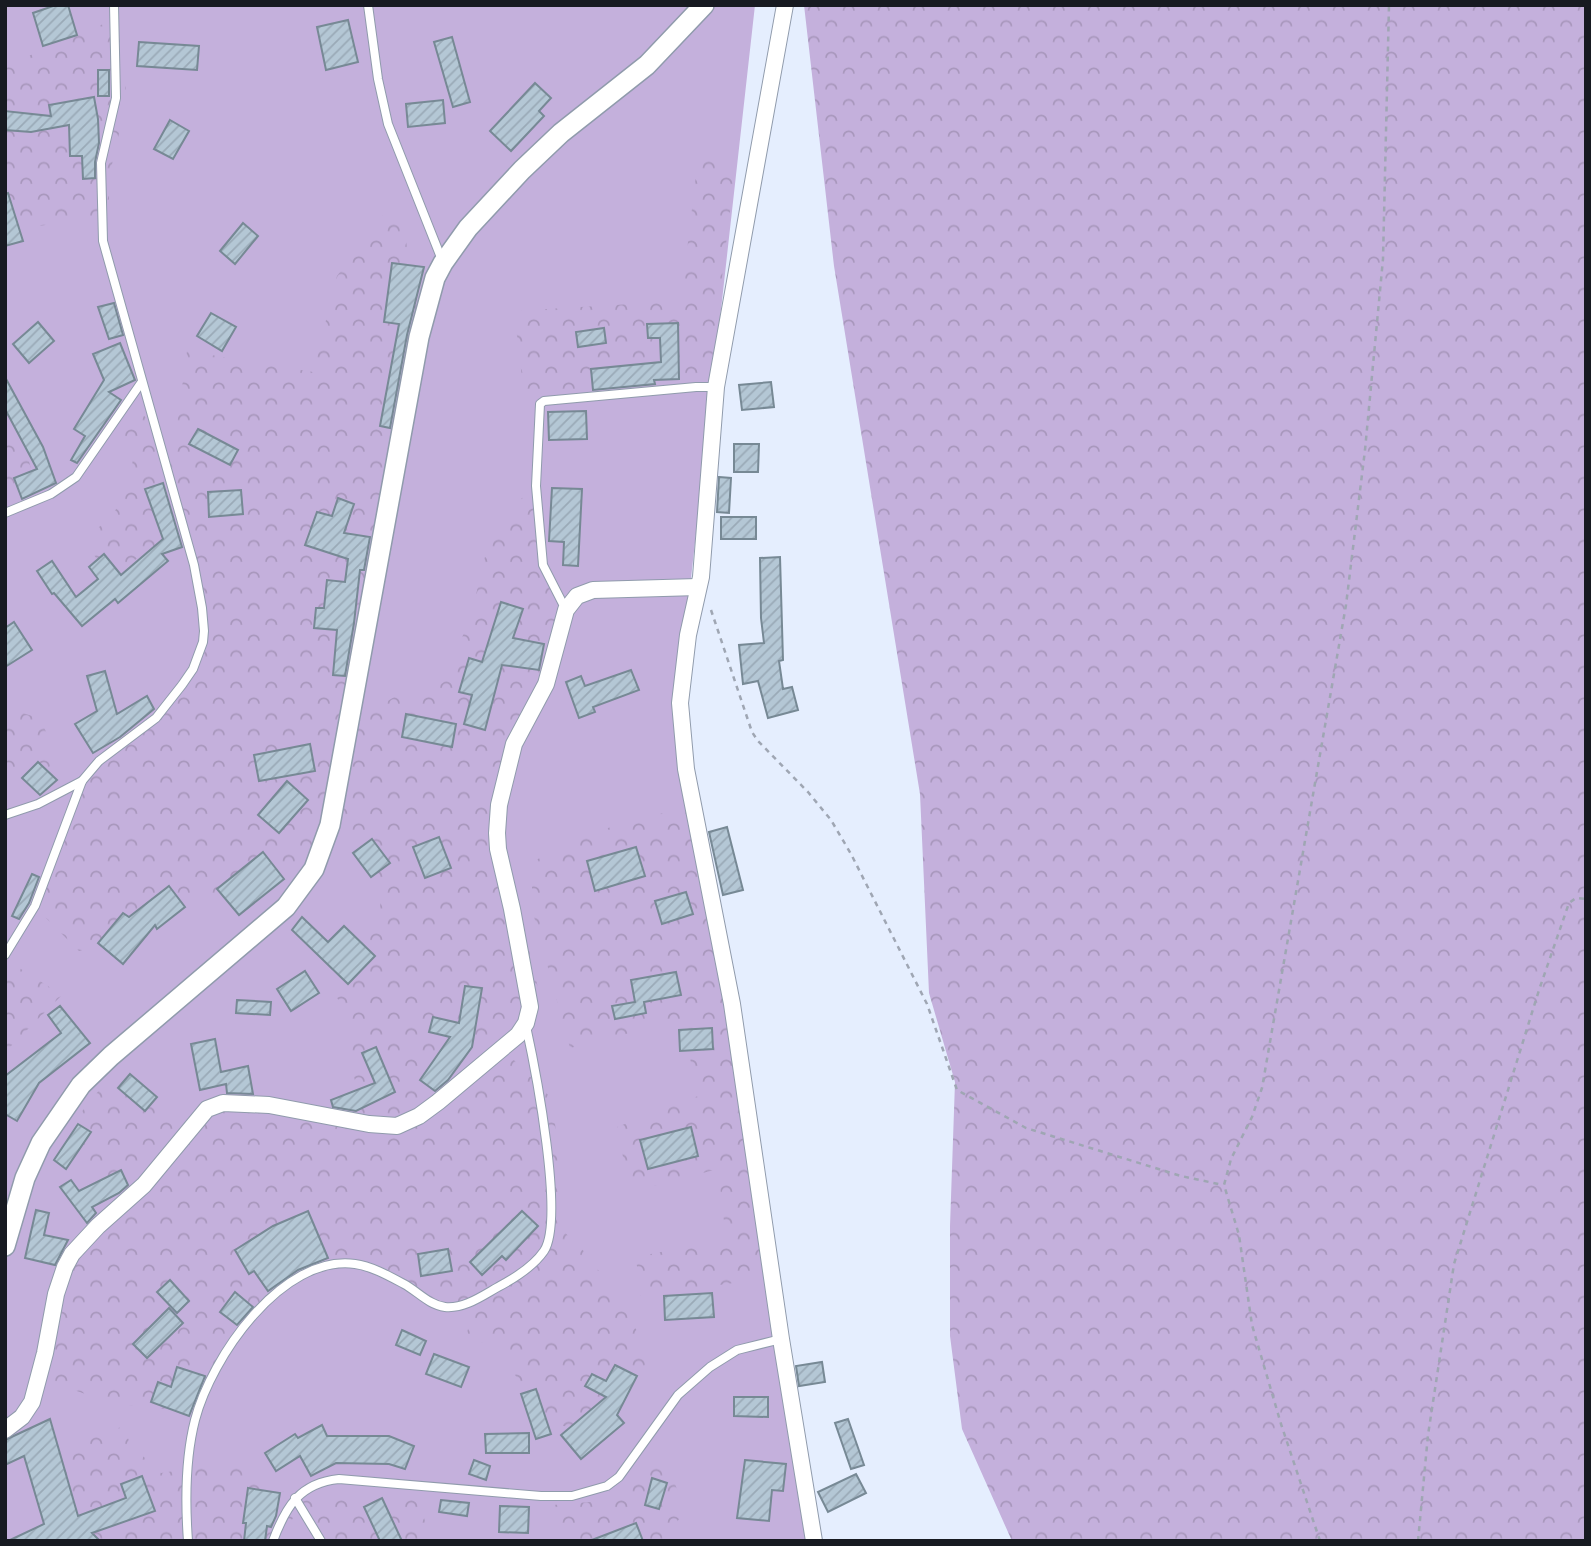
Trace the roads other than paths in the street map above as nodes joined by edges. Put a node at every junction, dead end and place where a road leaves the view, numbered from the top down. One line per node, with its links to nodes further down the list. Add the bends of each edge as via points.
1 (114, 5): 6 (lane, via 116,98 101,163 103,241)
2 (368, 5): 5 (lane, via 388,124)
3 (704, 5): 5 (street, via 647,65 522,170 468,228)
4 (785, 5): 7 (street)
5 (443, 263): 15 (street, via 419,337 330,825 314,869 286,907 81,1085 41,1143)
6 (141, 383): 8 (lane, via 76,477 51,494); 11 (lane, via 194,565 204,620 203,642 183,685 156,718 99,761)
7 (716, 387): 9 (street); 10 (lane, via 540,404 536,486 543,565)
8 (5, 513)
9 (700, 582): 10 (street, via 593,590 577,596); 16 (street, via 682,670 681,734 732,1004)
10 (566, 610): 14 (street, via 546,684 512,750 497,822 498,849 528,988)
11 (82, 781): 12 (lane); 13 (lane, via 34,905)
12 (5, 815)
13 (5, 954)
14 (526, 1023): 17 (street, via 507,1045 438,1102 397,1126 269,1105 223,1103 207,1109 144,1185 72,1254 56,1294 32,1402); 19 (lane, via 542,1106 550,1186 550,1236 544,1250 518,1276 472,1302 449,1307 438,1306 404,1284 355,1264 333,1263 312,1269 289,1283 222,1356 202,1398 185,1484)
15 (5, 1245)
16 (781, 1339): 18 (lane, via 737,1350 710,1367 678,1395 619,1477 593,1492 541,1496 339,1479 312,1485); 22 (street)
17 (5, 1430)
18 (295, 1498): 20 (lane); 21 (lane)
19 (188, 1541)
20 (273, 1541)
21 (321, 1541)
22 (814, 1541)

